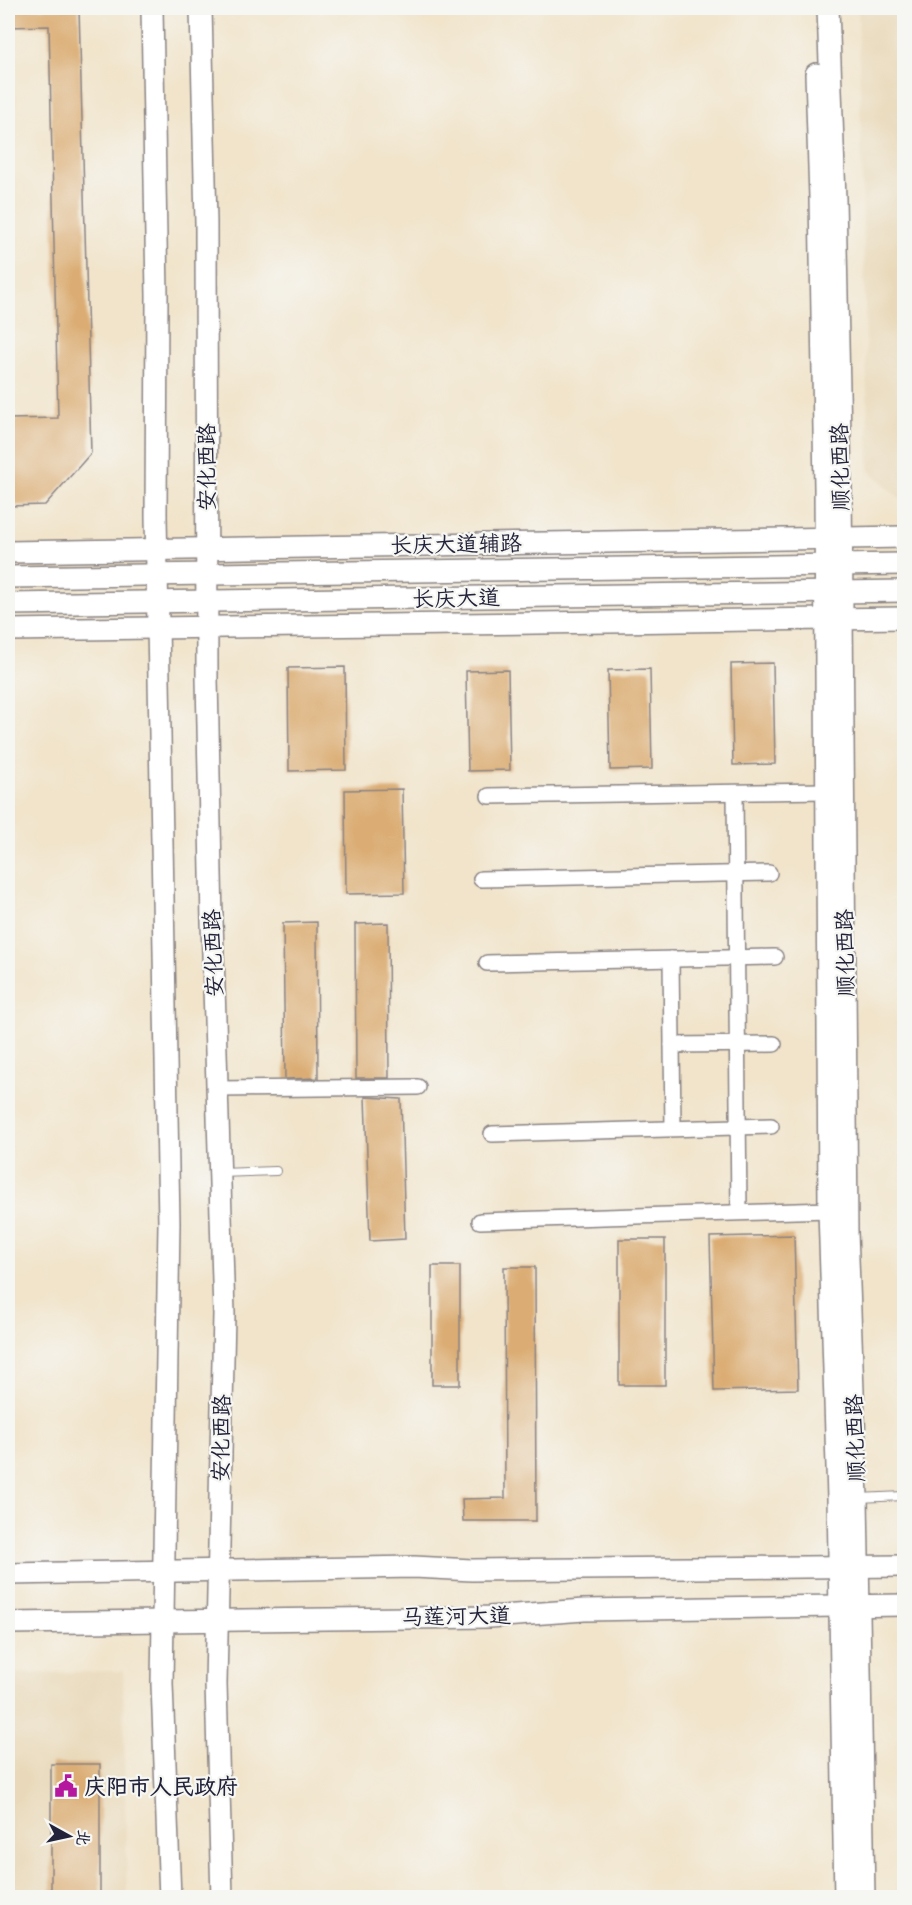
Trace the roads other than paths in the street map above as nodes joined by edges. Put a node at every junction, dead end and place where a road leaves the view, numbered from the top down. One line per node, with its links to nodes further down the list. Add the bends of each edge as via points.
1 (152, 8): 8 (main road)
2 (201, 8): 7 (main road, 安化西路)
3 (813, 8): 6 (main road, 顺化西路)
4 (828, 8): 6 (main road, 顺化西路, via 836,222)
5 (904, 537): 6 (main road, 长庆大道辅路)
6 (833, 539): 7 (main road, 长庆大道辅路); 11 (main road, 顺化西路)
7 (206, 549): 8 (main road, 长庆大道辅路); 13 (main road, 安化西路)
8 (157, 550): 9 (main road, 长庆大道辅路); 12 (main road)
9 (8, 552)
10 (904, 564): 11 (main road, 长庆大道)
11 (833, 566): 13 (main road, 长庆大道); 16 (main road, 顺化西路)
12 (157, 575): 13 (main road, 长庆大道); 14 (main road, 长庆大道); 17 (main road)
13 (207, 575): 18 (main road, 安化西路)
14 (8, 577)
15 (904, 591): 16 (main road, 长庆大道)
16 (833, 592): 18 (main road, 长庆大道); 21 (main road, 顺化西路)
17 (158, 602): 18 (main road, 长庆大道); 19 (main road, 长庆大道); 22 (main road)
18 (207, 602): 23 (main road, 安化西路)
19 (8, 604)
20 (904, 618): 21 (main road)
21 (833, 619): 23 (main road); 25 (main road, 顺化西路); 50 (main road, 顺化西路)
22 (158, 628): 23 (main road); 24 (main road); 54 (main road, via 169,1223)
23 (207, 628): 39 (main road, 安化西路)
24 (8, 630)
25 (826, 791): 26 (street); 46 (main road, 顺化西路)
26 (735, 793): 27 (street); 29 (street)
27 (489, 796)
28 (769, 873): 29 (street)
29 (735, 874): 30 (street); 32 (street)
30 (481, 879)
31 (775, 957): 32 (street)
32 (736, 958): 33 (street); 35 (street)
33 (671, 959): 34 (street); 37 (street)
34 (487, 963)
35 (737, 1044): 36 (street); 37 (street); 41 (street)
36 (774, 1044)
37 (672, 1045): 42 (street)
38 (417, 1087): 39 (street)
39 (217, 1089): 45 (main road, 安化西路)
40 (771, 1126): 41 (street)
41 (738, 1127): 42 (street); 47 (street)
42 (673, 1128): 43 (street)
43 (492, 1134)
44 (276, 1171): 45 (lane)
45 (219, 1173): 53 (main road, 安化西路, via 224,1314)
46 (830, 1210): 47 (street); 51 (main road, 顺化西路)
47 (739, 1212): 48 (street)
48 (480, 1221)
49 (904, 1496): 50 (lane)
50 (857, 1498): 51 (main road, 顺化西路)
51 (848, 1566): 52 (main road, 马莲河大道); 53 (main road, 马莲河大道); 57 (main road, 顺化西路)
52 (904, 1566)
53 (218, 1570): 54 (main road, 马莲河大道); 58 (main road, 安化西路)
54 (163, 1571): 55 (main road, 马莲河大道); 59 (main road)
55 (8, 1574)
56 (904, 1605): 57 (main road, 马莲河大道)
57 (849, 1606): 58 (main road, 马莲河大道, via 584,1610 489,1617); 63 (main road, 顺化西路); 64 (main road, 顺化西路)
58 (217, 1620): 59 (main road, 马莲河大道); 62 (main road, 安化西路)
59 (162, 1621): 60 (main road, 马莲河大道); 61 (main road)
60 (8, 1623)
61 (171, 1898)
62 (222, 1898)
63 (845, 1898)
64 (864, 1898)

